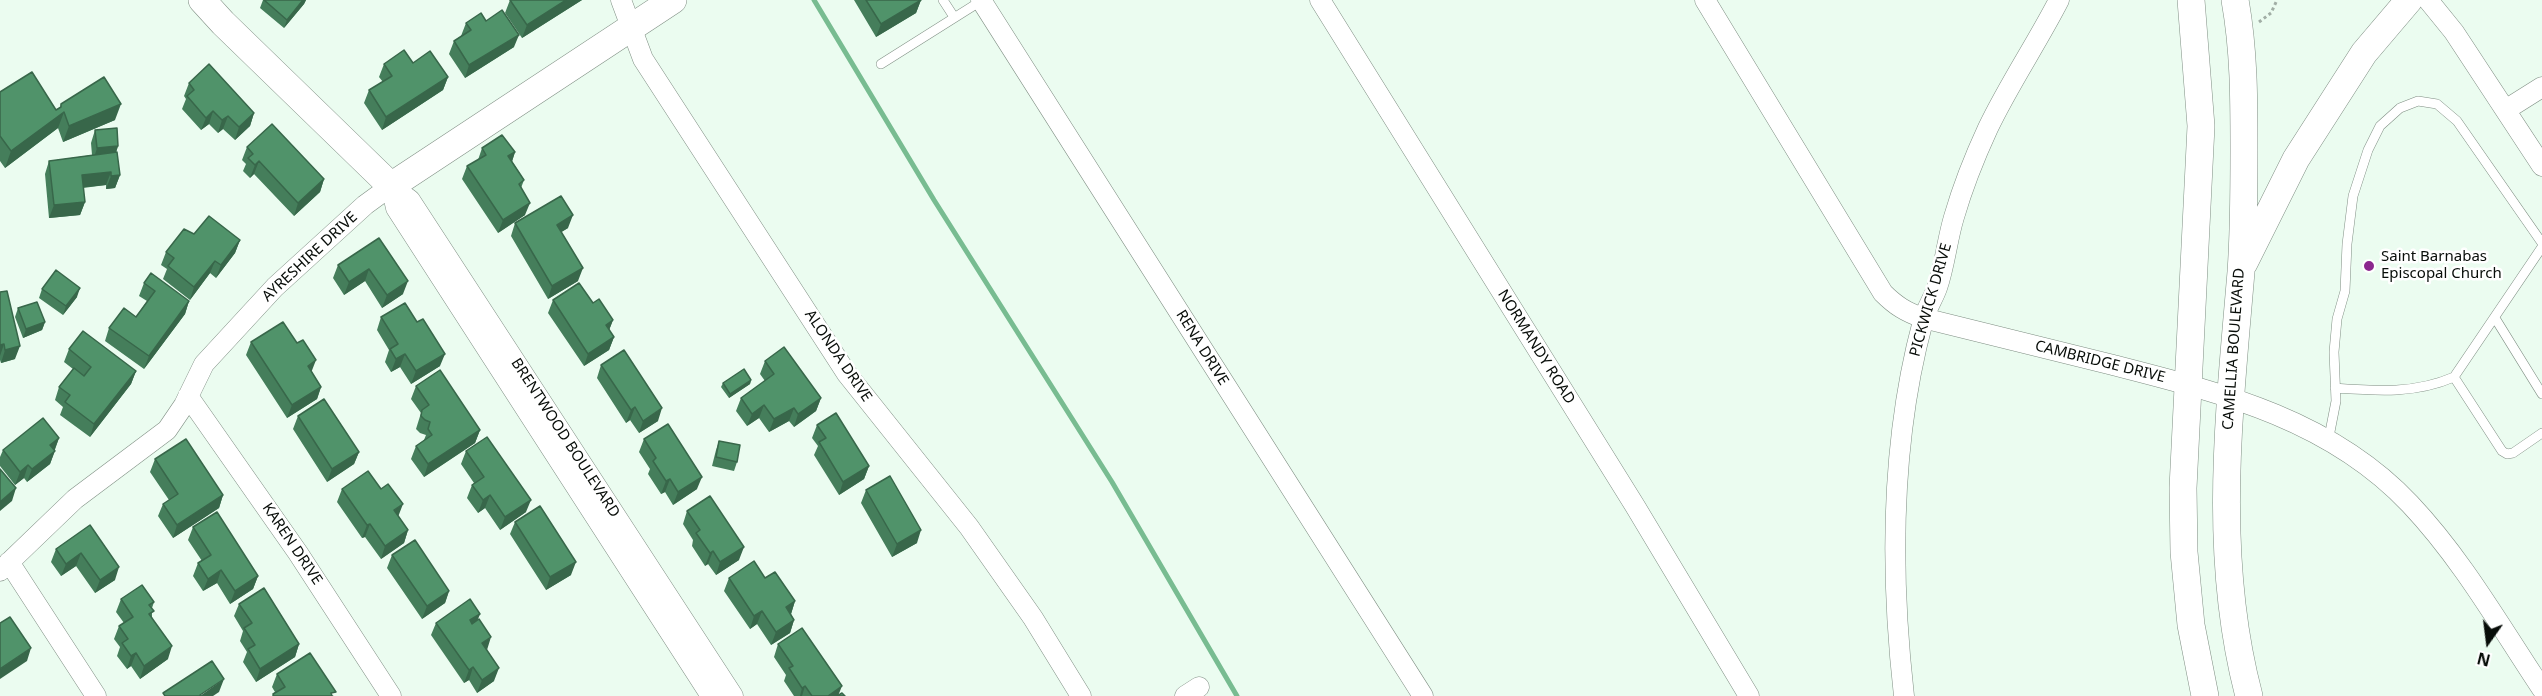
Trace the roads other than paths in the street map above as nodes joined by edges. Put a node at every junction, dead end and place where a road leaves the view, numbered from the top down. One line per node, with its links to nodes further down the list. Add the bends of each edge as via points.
1 (202, 0): 19 (main road, BRENTWOOD BOULEVARD)
2 (621, 0): 14 (street, ALONDA DRIVE)
3 (673, 0): 14 (main road, AYRESHIRE DRIVE)
4 (943, 0): 13 (lane)
5 (981, 0): 13 (lane); 39 (street, RENA DRIVE)
6 (1320, 0): 40 (street, NORMANDY ROAD)
7 (1705, 0): 22 (street, CAMBRIDGE DRIVE, via 1883,293 1905,312)
8 (2059, 0): 22 (street, PICKWICK DRIVE, via 1990,125 1971,168 1937,287)
9 (2191, 0): 25 (main road, via 2201,126)
10 (2235, 0): 21 (main road, CAMELLIA BOULEVARD, via 2241,31 2244,94)
11 (2409, 0): 21 (main road, via 2364,53 2296,159)
12 (2428, 0): 17 (street)
13 (954, 17): 15 (lane)
14 (631, 27): 19 (main road, AYRESHIRE DRIVE); 38 (street, ALONDA DRIVE, via 642,60 847,374 969,527 1034,618)
15 (881, 64)
16 (2542, 87): 17 (street)
17 (2507, 109): 18 (street)
18 (2542, 166)
19 (392, 186): 28 (street, AYRESHIRE DRIVE, via 365,205 275,287 204,364); 36 (street, BRENTWOOD BOULEVARD, via 396,208); 37 (street, BRENTWOOD BOULEVARD, via 410,200)
20 (2542, 245): 23 (lane); 26 (lane, via 2457,121 2437,104 2418,101 2400,108 2380,126 2353,196 2345,291 2337,319)
21 (2241, 269): 29 (main road, CAMELLIA BOULEVARD)
22 (1923, 318): 25 (street, CAMBRIDGE DRIVE); 41 (street, PICKWICK DRIVE, via 1899,436 1895,525)
23 (2495, 318): 24 (lane); 27 (lane)
24 (2454, 377): 26 (lane, via 2434,386 2404,391); 30 (lane, via 2502,451 2513,453)
25 (2187, 384): 29 (street, CAMBRIDGE DRIVE); 42 (main road, via 2185,589)
26 (2335, 388): 31 (lane)
27 (2542, 394)
28 (188, 396): 32 (street, AYRESHIRE DRIVE, via 167,430 75,499); 35 (street, KAREN DRIVE, via 298,553)
29 (2229, 396): 31 (street, CAMBRIDGE DRIVE, via 2281,415); 43 (main road, CAMELLIA BOULEVARD, via 2228,571)
30 (2542, 433)
31 (2328, 442): 33 (street, CAMBRIDGE DRIVE, via 2367,466 2422,518 2465,574)
32 (5, 566): 34 (street)
33 (2542, 689)
34 (96, 696)
35 (391, 696)
36 (711, 696)
37 (733, 696)
38 (1081, 696)
39 (1423, 696)
40 (1749, 696)
41 (1904, 696)
42 (2205, 696)
43 (2249, 696)

